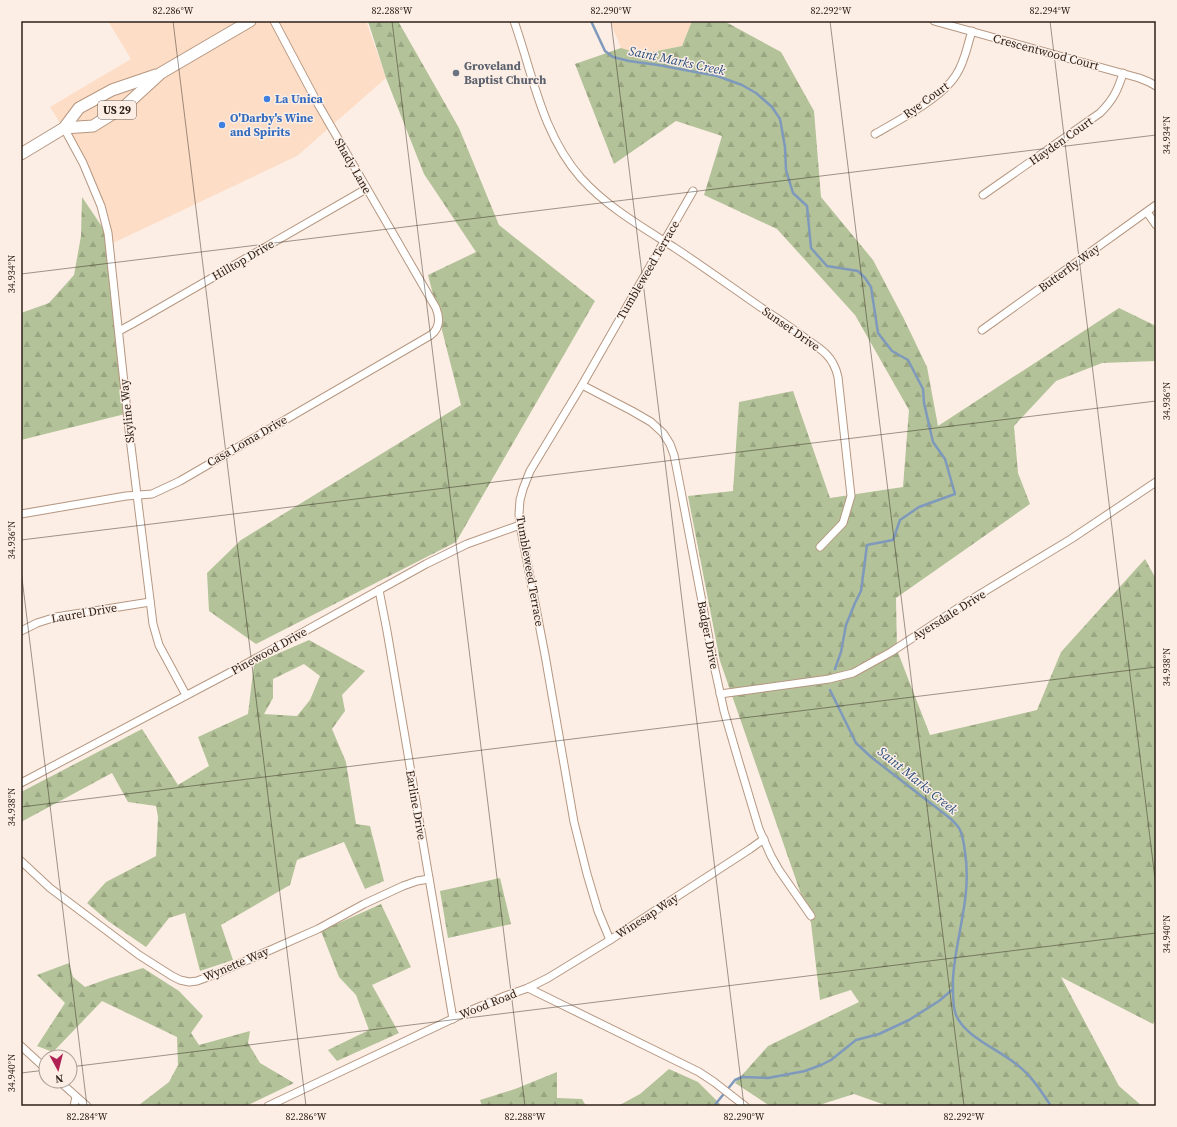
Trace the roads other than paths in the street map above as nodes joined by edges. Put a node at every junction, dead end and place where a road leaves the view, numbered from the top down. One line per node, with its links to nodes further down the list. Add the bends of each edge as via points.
1 (250, 21): 6 (main road, US 29)
2 (274, 21): 12 (street, Shady Lane)
3 (514, 21): 18 (street, Sunset Drive, via 544,116 564,156 602,198)
4 (934, 21): 5 (street, Crescentwood Court)
5 (972, 31): 7 (street, Crescentwood Court); 10 (street, Rye Court, via 962,65 952,82 930,100)
6 (161, 73): 9 (main road, US 29, via 112,90 79,108); 9 (main road, US 29, via 125,106 93,126)
7 (1123, 73): 8 (street, Crescentwood Court); 14 (street, Hayden Court, via 1114,97 1100,113)
8 (1156, 86)
9 (64, 128): 11 (main road, US 29); 21 (street, Skyline Way, via 83,163 104,217)
10 (875, 134)
11 (21, 154)
12 (366, 189): 19 (street, Shady Lane); 21 (street, Hilltop Drive)
13 (693, 191): 18 (street, Tumbleweed Terrace)
14 (983, 195)
15 (1156, 205): 16 (street, Butterfly Way)
16 (1147, 212): 17 (street); 20 (street, Butterfly Way)
17 (1156, 225)
18 (665, 242): 22 (street, Tumbleweed Terrace); 27 (street, Sunset Drive, via 812,343 827,354 833,363 838,377 851,496 843,523)
19 (436, 308): 24 (street, Casa Loma Drive, via 438,324 431,335 180,481 152,494)
20 (982, 330)
21 (119, 331): 24 (street, Skyline Way)
22 (582, 385): 26 (street, Tumbleweed Terrace, via 527,478 520,500); 31 (street, Badger Drive, via 651,422 670,444)
23 (1156, 482): 31 (street, Ayersdale Drive, via 1071,539 891,652 853,672 829,680)
24 (137, 496): 25 (street, Casa Loma Drive); 29 (street, Skyline Way)
25 (21, 514)
26 (520, 525): 28 (street, Pinewood Drive, via 467,544); 38 (street, Tumbleweed Terrace, via 574,822 598,911)
27 (820, 547)
28 (379, 590): 32 (street, Pinewood Drive); 36 (street, Earline Drive)
29 (150, 602): 30 (street, Laurel Drive, via 56,617); 32 (street, Skyline Way, via 152,624 159,645)
30 (21, 631)
31 (720, 694): 34 (street, Badger Drive)
32 (186, 695): 33 (street, Pinewood Drive)
33 (21, 784)
34 (764, 839): 37 (street, Badger Drive, via 779,870); 38 (street, Winesap Way)
35 (21, 861): 36 (street, Wynette Way, via 50,888 139,954 172,976 189,982 216,974 318,929 364,904 417,881)
36 (429, 879): 40 (street, Earline Drive)
37 (811, 916)
38 (610, 940): 39 (street, Winesap Way)
39 (528, 988): 40 (street, Wood Road); 45 (street, Wood Road, via 699,1072)
40 (452, 1019): 48 (street, Wood Road)
41 (21, 1046): 42 (street)
42 (38, 1062)
43 (68, 1089): 44 (street)
44 (76, 1096): 46 (street); 47 (street)
45 (741, 1105)
46 (74, 1106)
47 (87, 1106)
48 (268, 1106)

